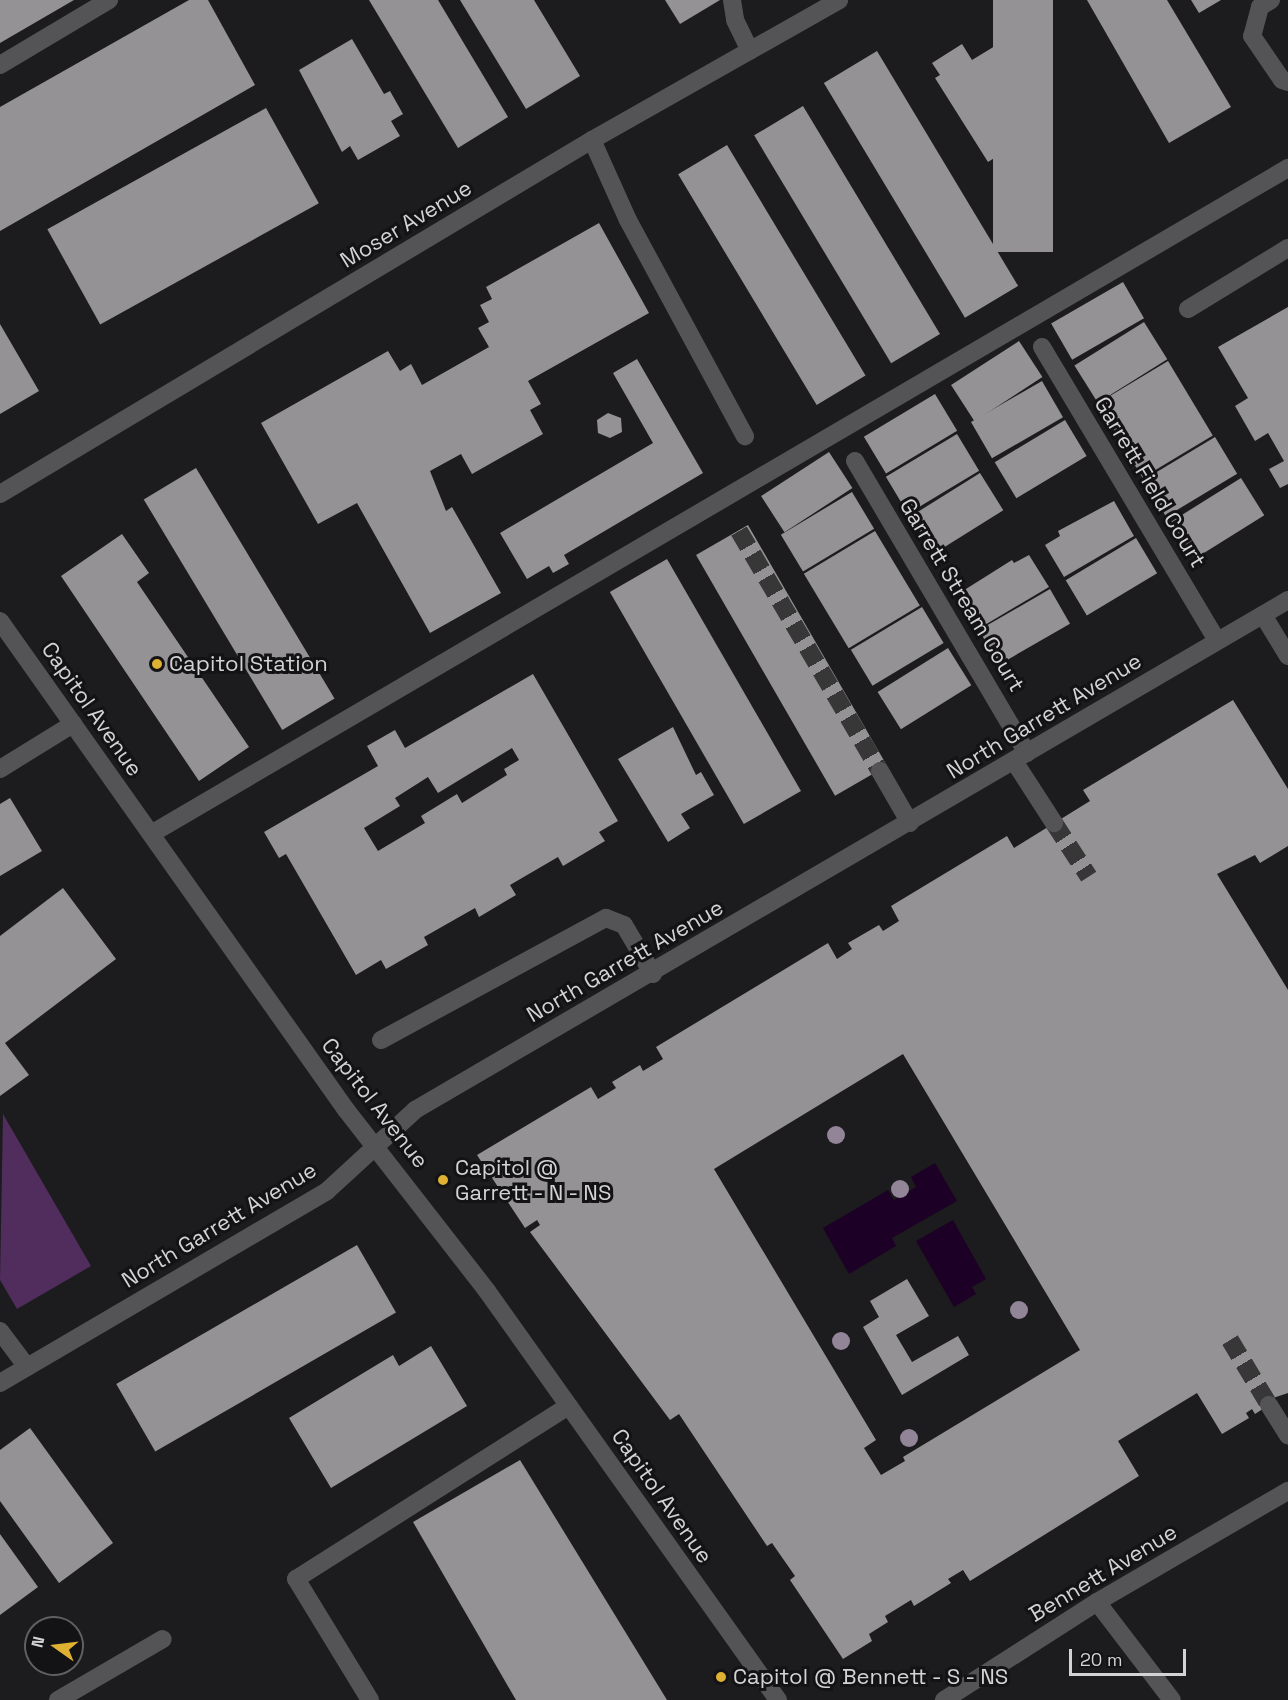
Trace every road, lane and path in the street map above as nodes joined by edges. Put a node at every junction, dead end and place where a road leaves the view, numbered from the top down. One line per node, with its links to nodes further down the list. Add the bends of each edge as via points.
1 (109, 0): 6 (street)
2 (732, 0): 5 (street, via 735,20)
3 (839, 0): 5 (street, Moser Avenue)
4 (1271, 0): 7 (street, via 1260,7 1252,36 1282,80)
5 (750, 51): 8 (street, Moser Avenue)
6 (0, 65)
7 (1288, 82)
8 (592, 140): 13 (street, via 628,220); 15 (street, Moser Avenue)
9 (1288, 168): 27 (street)
10 (1288, 248): 11 (street)
11 (1188, 309)
12 (1042, 347): 19 (street, Garrett Field Court)
13 (745, 436)
14 (855, 461): 22 (street, Garrett Stream Court)
15 (0, 494)
16 (1288, 600): 17 (street, North Garrett Avenue)
17 (1263, 615): 19 (street, North Garrett Avenue); 20 (street)
18 (0, 621): 21 (street, Capitol Avenue)
19 (1217, 641): 22 (street, North Garrett Avenue)
20 (1288, 656)
21 (73, 724): 23 (street); 27 (street, Capitol Avenue)
22 (1021, 757): 25 (street, North Garrett Avenue); 26 (street, Garrett Stream Court)
23 (0, 769)
24 (880, 771): 25 (street)
25 (910, 823): 28 (street, North Garrett Avenue)
26 (1054, 823)
27 (151, 834): 30 (street, Capitol Avenue)
28 (653, 974): 29 (street, via 624,925 606,918); 30 (street, North Garrett Avenue, via 415,1110)
29 (381, 1040)
30 (375, 1146): 32 (street, North Garrett Avenue, via 327,1191); 35 (street, Capitol Avenue)
31 (0, 1332): 32 (street)
32 (27, 1367): 33 (street, North Garrett Avenue)
33 (0, 1383)
34 (1269, 1405): 36 (street)
35 (569, 1406): 41 (street, via 296,1579); 42 (street, Capitol Avenue)
36 (1288, 1436)
37 (1288, 1491): 38 (street, Bennett Avenue)
38 (1097, 1602): 43 (street, Bennett Avenue); 44 (street)
39 (163, 1639): 40 (street)
40 (58, 1700)
41 (370, 1700)
42 (778, 1700)
43 (944, 1700)
44 (1172, 1700)

